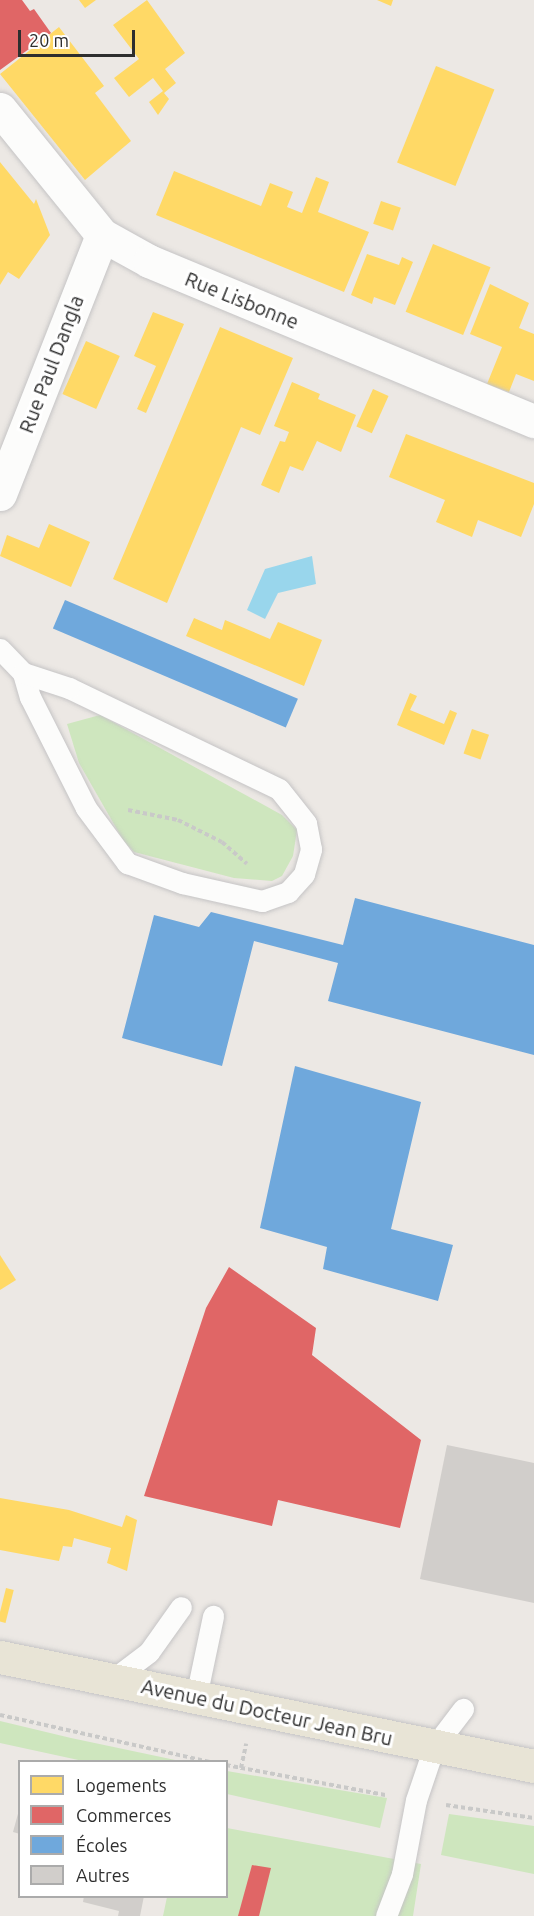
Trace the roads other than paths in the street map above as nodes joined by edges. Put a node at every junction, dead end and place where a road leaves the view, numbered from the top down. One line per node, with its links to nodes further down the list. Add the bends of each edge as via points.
1 (0, 109): 2 (street, Rue Lisbonne)
2 (102, 235): 3 (street, Rue Lisbonne, via 149,261); 4 (street, Rue Paul Dangla)
3 (534, 421)
4 (0, 494)
5 (0, 649): 6 (lane)
6 (23, 674): 6 (lane, via 30,697 86,808 127,864 182,884 262,900 288,892 304,874 311,849 306,823 279,789 69,688)
7 (181, 1607): 10 (lane, via 149,1652)
8 (213, 1616): 11 (lane)
9 (0, 1657): 10 (main road, Avenue du Docteur Jean Bru)
10 (112, 1680): 11 (main road, Avenue du Docteur Jean Bru)
11 (196, 1697): 13 (main road, Avenue du Docteur Jean Bru)
12 (463, 1709): 13 (lane)
13 (434, 1747): 14 (main road, Avenue du Docteur Jean Bru); 15 (lane, via 416,1800 402,1874)
14 (534, 1767)
15 (386, 1916)

